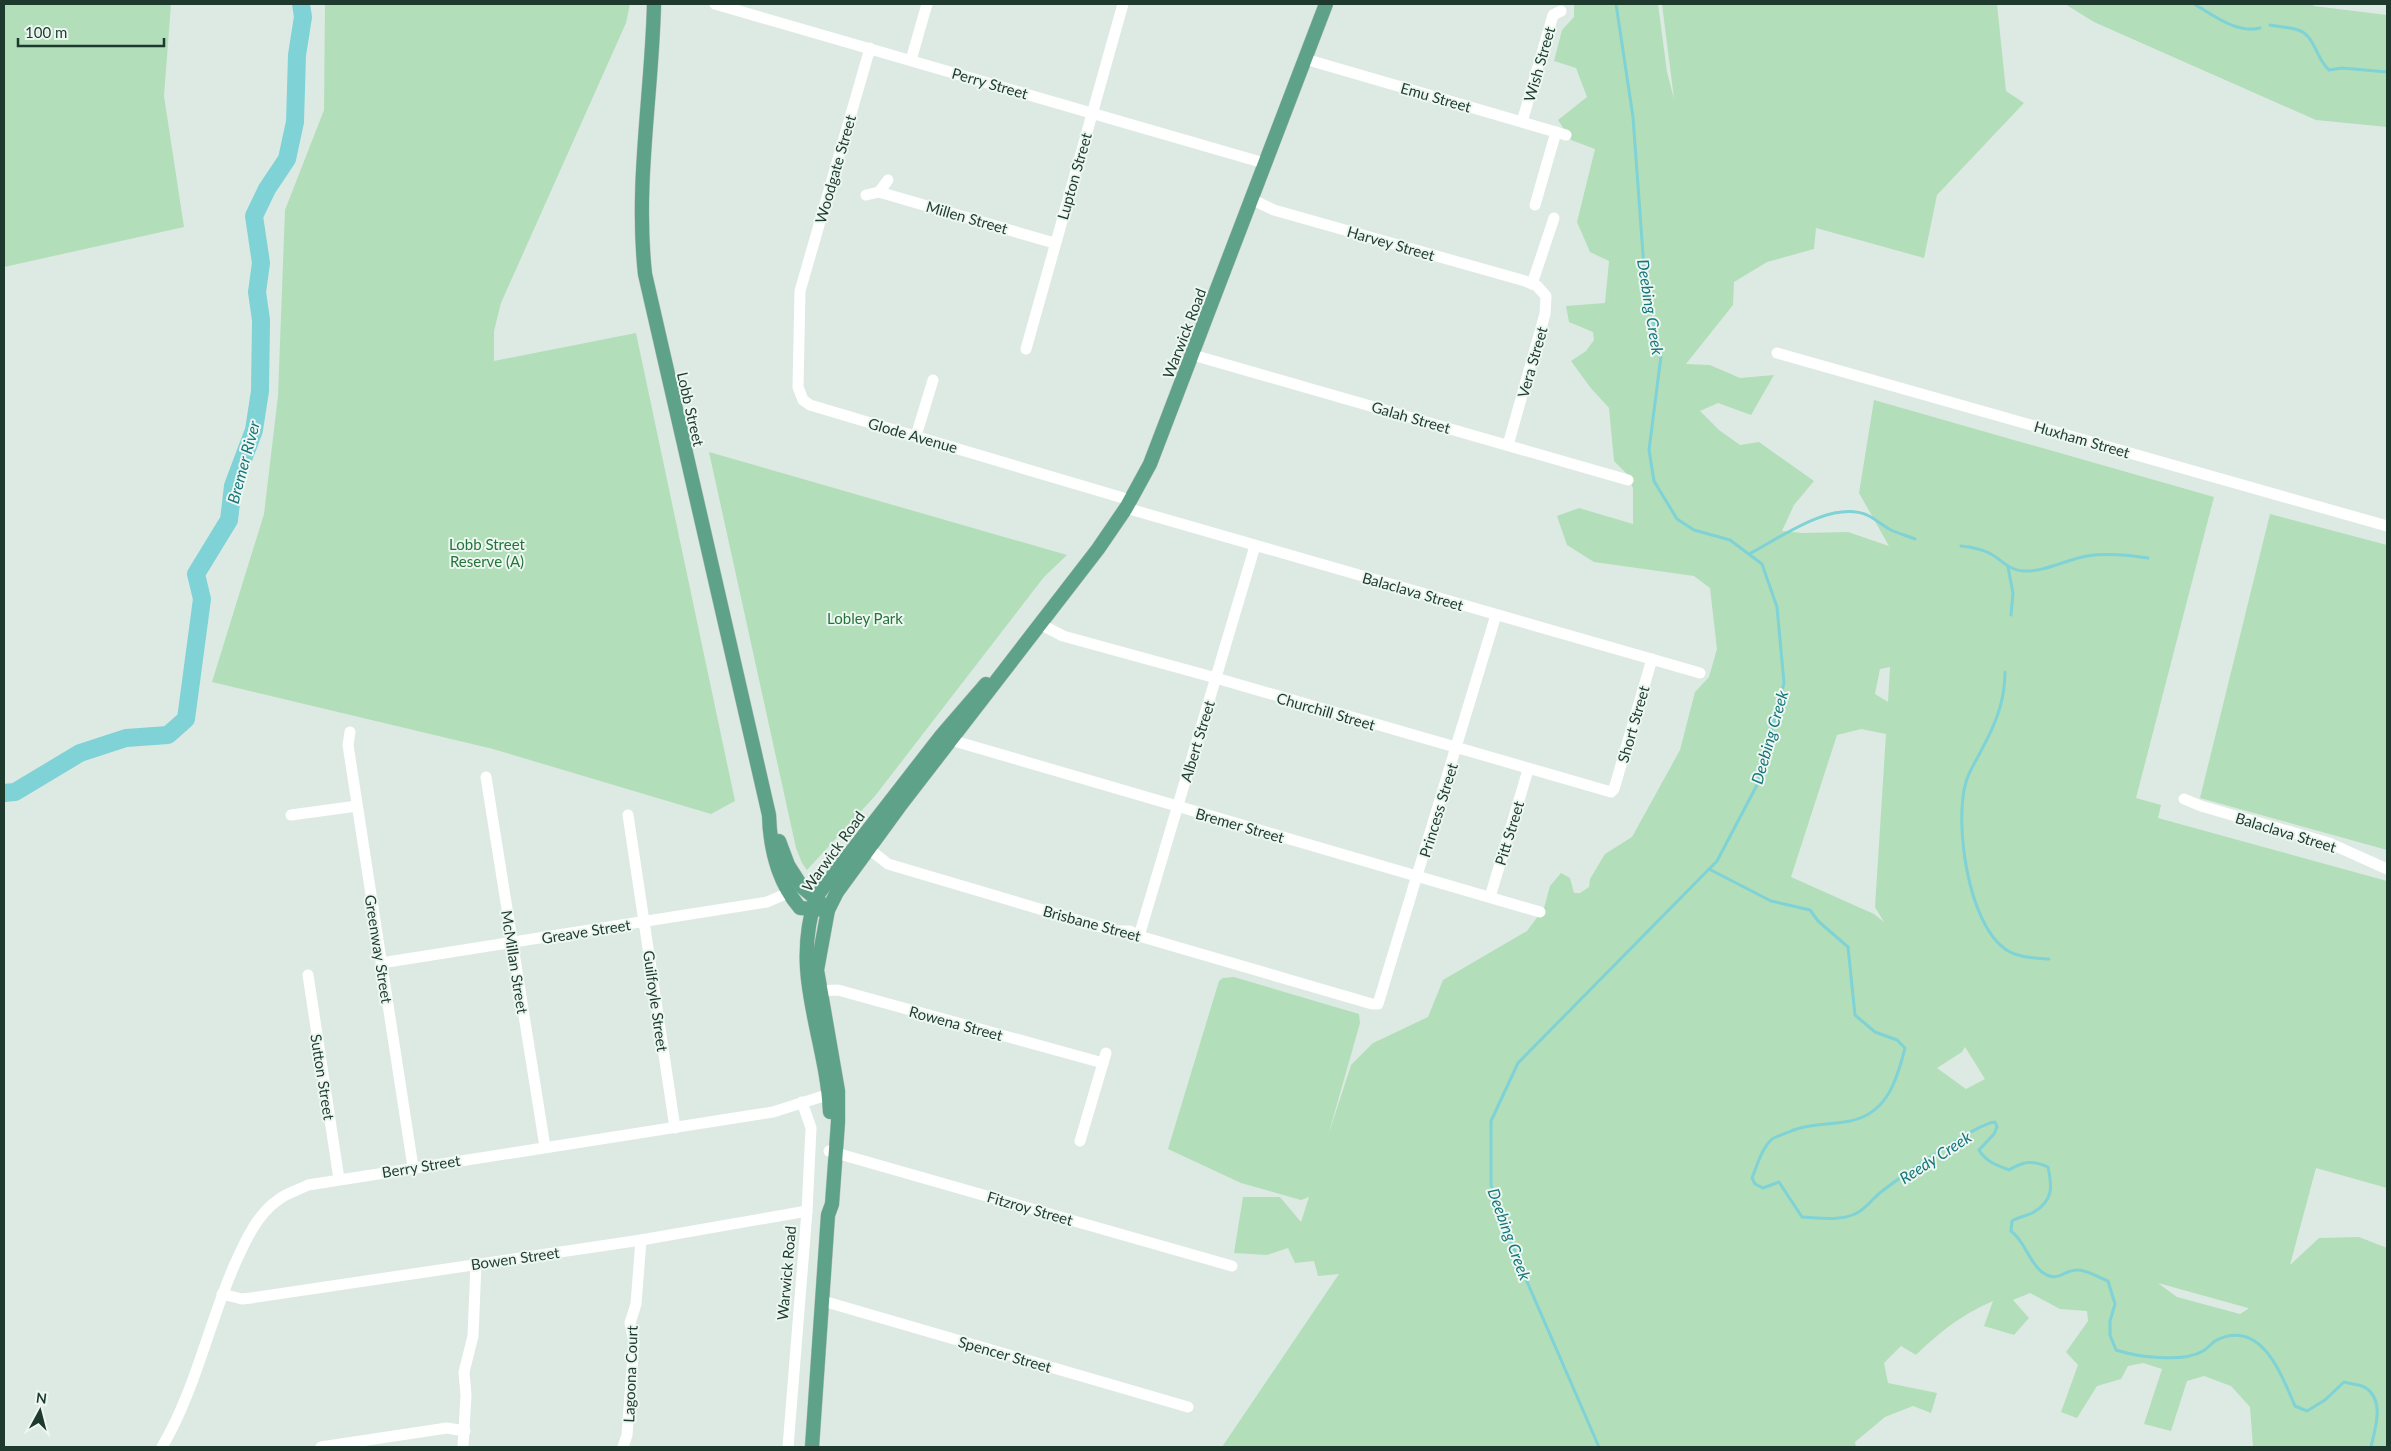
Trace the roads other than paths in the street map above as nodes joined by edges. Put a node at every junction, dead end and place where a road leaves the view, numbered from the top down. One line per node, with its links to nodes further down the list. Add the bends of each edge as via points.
1 (654, 4): 49 (main road, Lobb Street, via 642,200 645,274)
2 (715, 4): 6 (street, Perry Street)
3 (927, 4): 10 (street)
4 (1123, 4): 11 (street, Lupton Street)
5 (1326, 4): 9 (main road, Warwick Road)
6 (758, 10): 8 (street, Perry Street)
7 (1561, 11): 12 (street, Wish Street, via 1553,15)
8 (870, 48): 10 (street, Perry Street); 22 (street, Woodgate Street)
9 (1305, 59): 12 (street, Emu Street); 13 (main road, Warwick Road)
10 (911, 60): 11 (street, Perry Street)
11 (1092, 112): 13 (street, Perry Street); 20 (street, Lupton Street)
12 (1522, 122): 18 (street, Emu Street, via 1561,134)
13 (1264, 163): 17 (main road, Warwick Road)
14 (888, 180): 15 (street)
15 (879, 192): 16 (street, Millen Street); 20 (street, Millen Street)
16 (866, 195)
17 (1251, 199): 21 (street, Harvey Street, via 1274,210); 25 (main road, Warwick Road)
18 (1536, 205)
19 (1554, 218): 21 (street)
20 (1054, 243): 23 (street, Lupton Street)
21 (1532, 284): 28 (street, Vera Street, via 1546,296 1547,304)
22 (800, 291): 27 (street, Glode Avenue, via 798,387 803,400 810,405)
23 (1026, 349)
24 (1777, 353): 31 (street, Huxham Street)
25 (1193, 355): 28 (street, Galah Street); 30 (main road, Warwick Road, via 1150,464)
26 (933, 380): 27 (street)
27 (916, 436): 30 (street, Glode Avenue)
28 (1508, 445): 29 (street, Galah Street)
29 (1628, 480)
30 (1128, 504): 32 (street, Balaclava Street); 34 (main road, Warwick Road)
31 (2387, 526)
32 (1255, 546): 33 (street, Balaclava Street); 37 (street, Albert Street)
33 (1496, 615): 35 (street, Balaclava Street); 40 (street, Princess Street)
34 (1040, 624): 37 (street, Churchill Street, via 1063,636); 39 (main road, Warwick Road, via 981,703)
35 (1652, 660): 36 (street, Balaclava Street); 43 (street, Short Street)
36 (1700, 673)
37 (1216, 678): 40 (street, Churchill Street); 46 (street, Albert Street)
38 (350, 732): 45 (street, Greenway Street, via 348,745)
39 (945, 738): 46 (street, Bremer Street); 50 (main road, Warwick Road); 55 (main road, Warwick Road)
40 (1456, 749): 41 (street, Churchill Street); 52 (street, Princess Street)
41 (1528, 770): 43 (street, Churchill Street, via 1606,792); 54 (street, Pitt Street)
42 (486, 777): 60 (street, McMillan Street)
43 (1614, 789)
44 (2184, 799): 51 (street, Balaclava Street, via 2329,843)
45 (357, 806): 47 (street); 61 (street, Greenway Street)
46 (1178, 807): 52 (street, Bremer Street); 59 (street, Albert Street)
47 (291, 815)
48 (628, 815): 58 (street, Guilfoyle Street)
49 (769, 815): 53 (main road, Lobb Street, via 769,834 777,869); 55 (main road, Lobb Street, via 788,865)
50 (869, 849): 56 (main road, Warwick Road, via 836,892); 59 (street, Brisbane Street, via 888,864 1114,931 1130,930)
51 (2387, 869)
52 (1418, 876): 54 (street, Bremer Street); 64 (street, Princess Street)
53 (788, 893): 55 (main road, Lobb Street, via 800,908); 58 (street, Greave Street, via 767,902)
54 (1490, 897): 57 (street, Bremer Street)
55 (814, 903): 56 (main road, Lobb Street); 63 (main road, Warwick Road, via 805,962)
56 (828, 910): 63 (main road, Warwick Road)
57 (1540, 912)
58 (645, 921): 60 (street, Greave Street); 67 (street, Guilfoyle Street)
59 (1139, 936): 64 (street, Brisbane Street)
60 (511, 943): 61 (street, Greave Street); 69 (street, McMillan Street)
61 (381, 963): 71 (street, Greenway Street)
62 (308, 975): 72 (street, Sutton Street)
63 (814, 991): 65 (main road, Warwick Road); 68 (street, Rowena Street, via 838,990 1104,1058)
64 (1378, 1004)
65 (833, 1092): 66 (street, Berry Street); 70 (main road, Warwick Road)
66 (802, 1102): 67 (street, Berry Street, via 773,1112); 73 (street, Warwick Road, via 811,1128)
67 (675, 1128): 69 (street, Berry Street)
68 (1080, 1140)
69 (545, 1147): 71 (street, Berry Street)
70 (833, 1152): 76 (street, Fitzroy Street); 78 (main road, Warwick Road, via 826,1206)
71 (413, 1167): 72 (street, Berry Street)
72 (339, 1179): 77 (street, Berry Street, via 308,1185 277,1200 246,1240)
73 (807, 1212): 74 (street, Bowen Street); 85 (street, Warwick Road)
74 (641, 1240): 75 (street, Bowen Street); 84 (street, Lagoona Court, via 636,1304 630,1323 634,1342 627,1435)
75 (476, 1264): 77 (street, Bowen Street, via 251,1298); 80 (street, via 473,1336 464,1372)
76 (1232, 1266)
77 (222, 1294): 81 (street, Berry Street, via 179,1417)
78 (823, 1301): 79 (street, Spencer Street); 86 (main road, Warwick Road)
79 (1188, 1407)
80 (465, 1430): 82 (street, via 448,1428); 83 (street)
81 (162, 1447)
82 (321, 1447)
83 (463, 1447)
84 (623, 1447)
85 (788, 1447)
86 (812, 1447)

